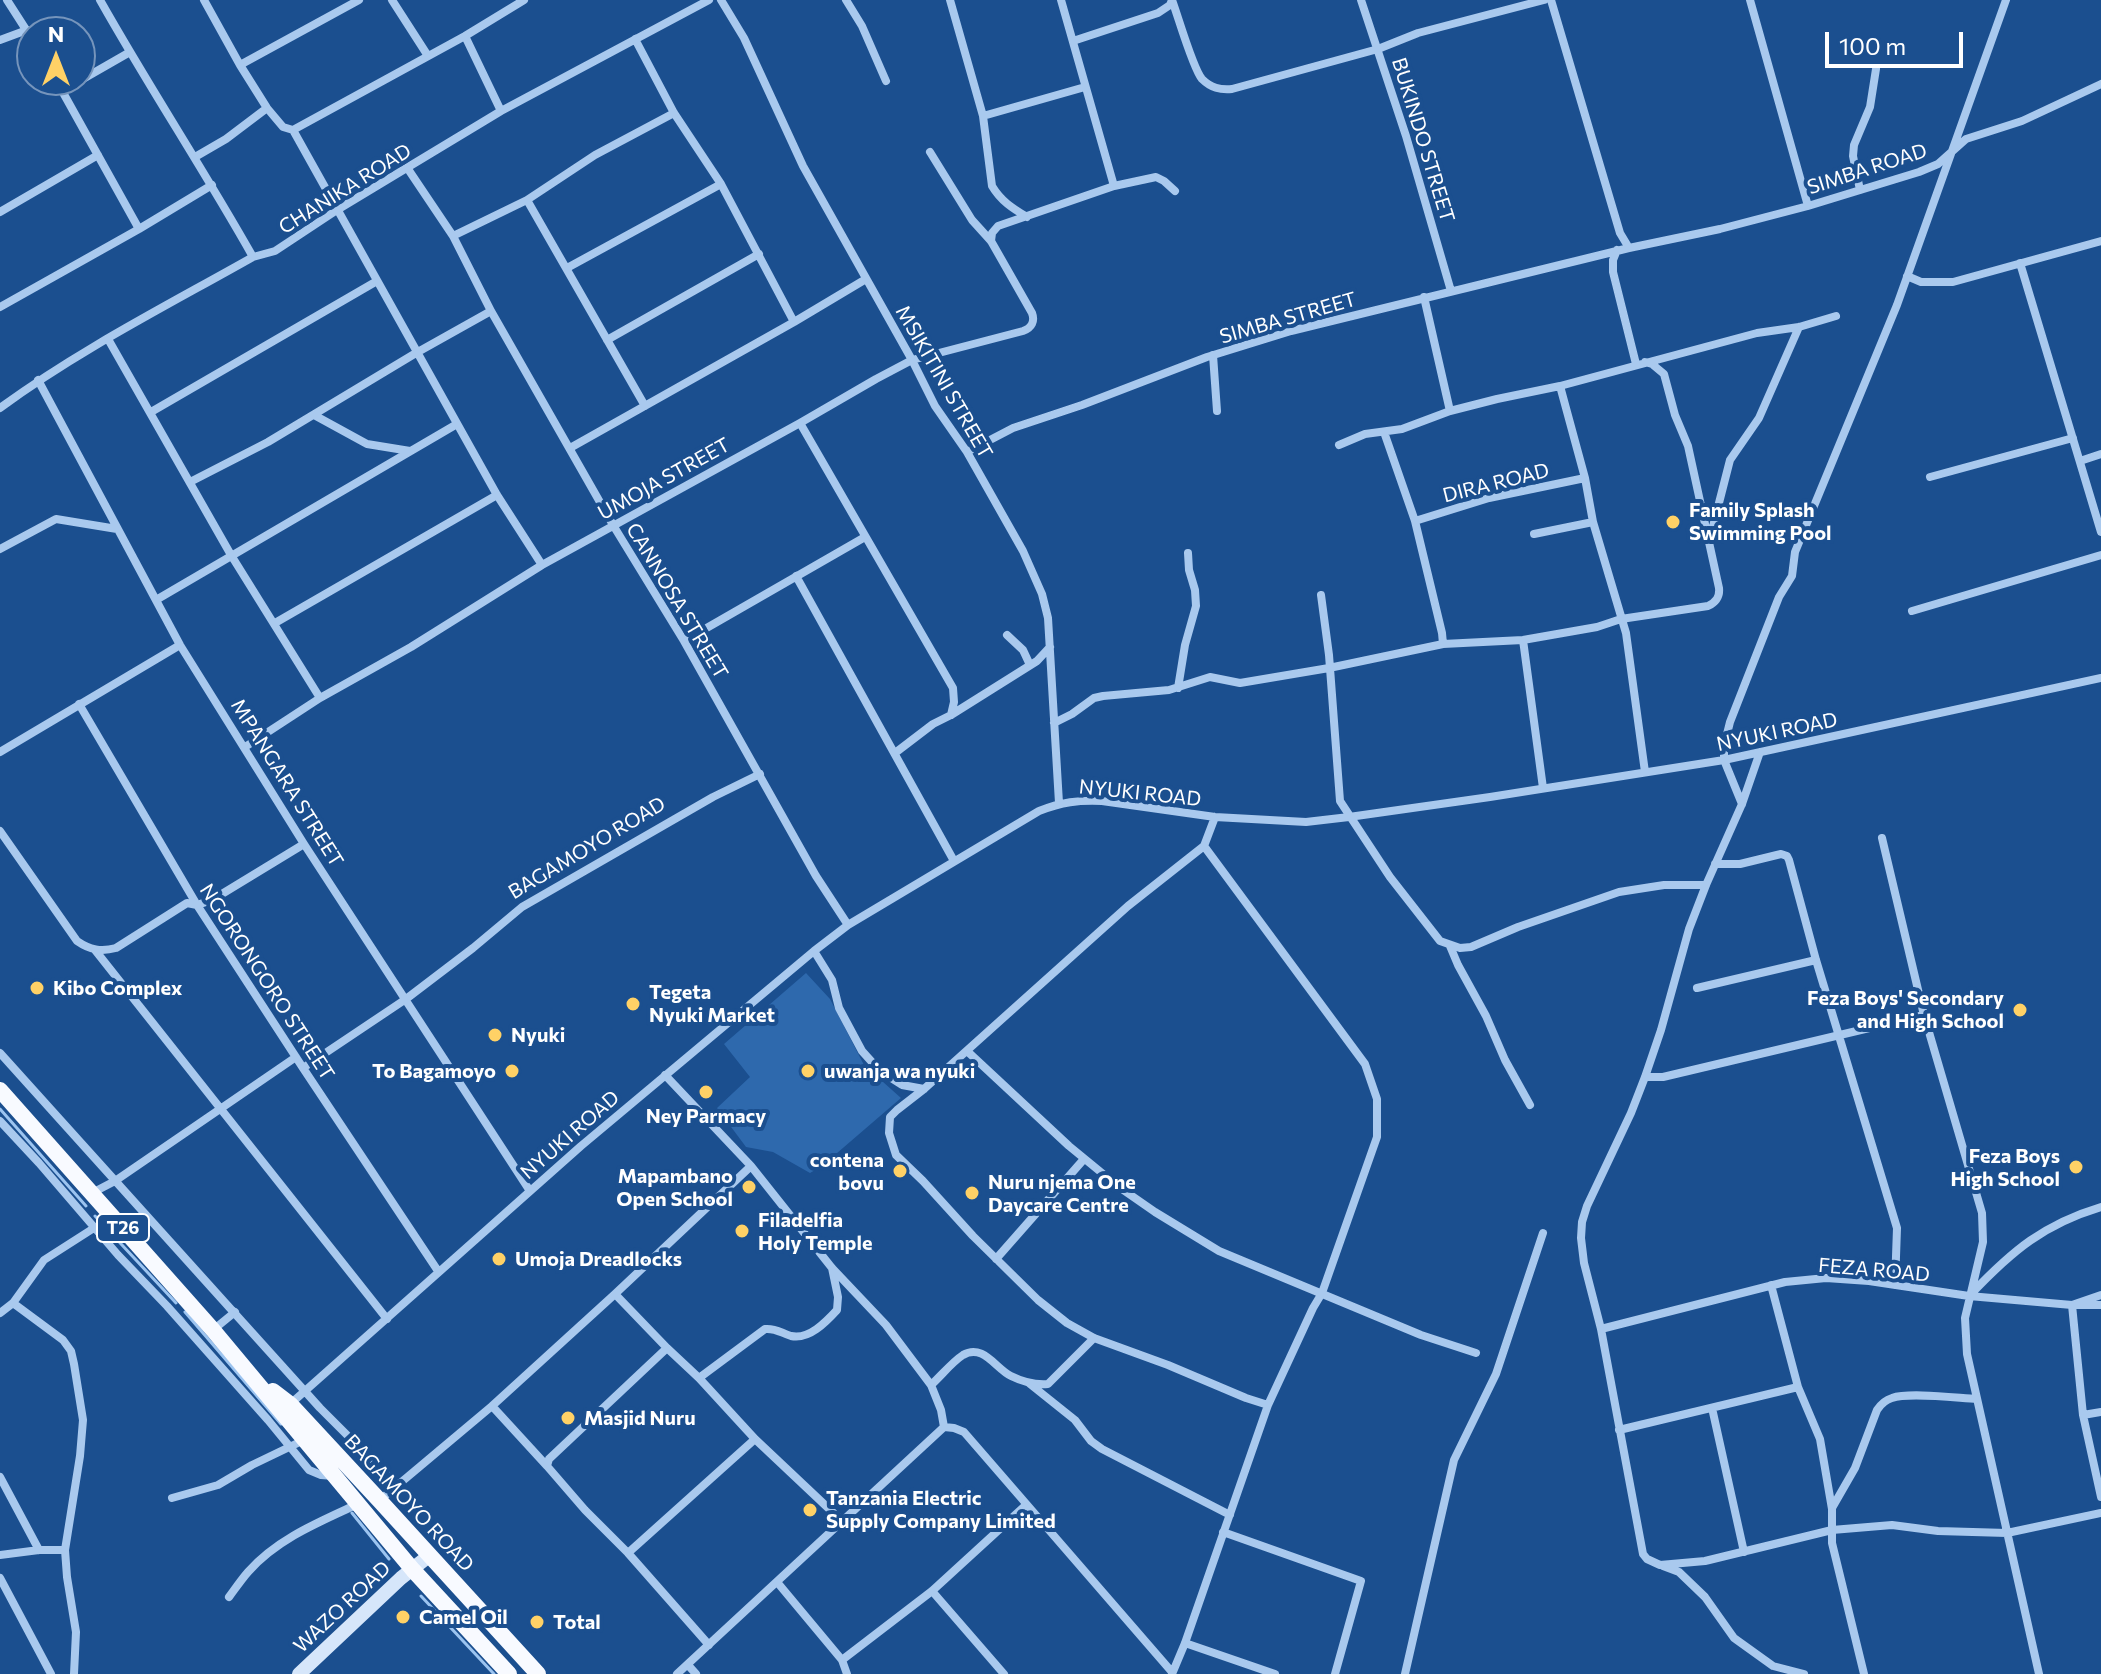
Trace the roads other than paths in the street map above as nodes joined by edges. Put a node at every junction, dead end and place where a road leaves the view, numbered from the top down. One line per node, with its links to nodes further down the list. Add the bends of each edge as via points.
1 (100, 0): 20 (street)
2 (204, 0): 22 (street)
3 (359, 0): 22 (street)
4 (392, 0): 21 (street)
5 (524, 0): 16 (street)
6 (709, 0): 17 (street, CHANIKA ROAD)
7 (721, 0): 60 (street, MSIKITINI STREET)
8 (846, 0): 25 (street)
9 (950, 0): 32 (street)
10 (1061, 0): 18 (street)
11 (1361, 0): 19 (street, BUKINDO STREET)
12 (1544, 0): 19 (street, via 1418,33)
13 (1551, 0): 53 (street, via 1620,233)
14 (1750, 0): 45 (street)
15 (2006, 0): 35 (street)
16 (465, 36): 21 (street); 30 (street)
17 (635, 39): 30 (street, CHANIKA ROAD); 31 (street)
18 (1073, 41): 19 (street, via 1143,20 1172,0 1199,75 1222,89); 27 (street)
19 (1378, 49): 62 (street, BUKINDO STREET)
20 (130, 52): 24 (street); 37 (street)
21 (428, 56): 33 (street)
22 (240, 65): 29 (street)
23 (1876, 69): 42 (street, via 1870,107 1854,145)
24 (96, 72)
25 (886, 81)
26 (2101, 84): 35 (street, SIMBA ROAD, via 2022,121 1966,139)
27 (1085, 87): 32 (street); 41 (street)
28 (65, 96): 36 (street)
29 (267, 108): 33 (street, via 283,127); 37 (street)
30 (501, 111): 38 (street, CHANIKA ROAD)
31 (674, 113): 39 (street); 44 (street, via 595,155)
32 (983, 116): 48 (street, via 992,186 1008,206)
33 (293, 130): 46 (street)
34 (930, 152): 51 (street)
35 (1952, 152): 42 (street, SIMBA ROAD, via 1938,164); 59 (street)
36 (98, 155): 47 (street); 49 (street)
37 (195, 157): 40 (street)
38 (408, 169): 46 (street, CHANIKA ROAD); 50 (street, CANNOSA STREET)
39 (721, 184): 55 (street); 58 (street)
40 (212, 185): 49 (street); 56 (street)
41 (1114, 186): 43 (street, via 1156,177); 48 (street)
42 (1860, 190): 45 (street, SIMBA ROAD)
43 (1175, 191)
44 (527, 200): 50 (street); 58 (street)
45 (1808, 206): 53 (street, SIMBA ROAD)
46 (337, 210): 56 (street, CHANIKA ROAD, via 275,251); 61 (street)
47 (0, 212)
48 (1027, 217): 51 (street, via 998,226)
49 (139, 229): 64 (street)
50 (453, 236): 65 (street, CANNOSA STREET)
51 (991, 241): 73 (street, UMOJA STREET, via 1032,313 1032,324 1023,331)
52 (2101, 241): 57 (street)
53 (1629, 248): 54 (street, SIMBA STREET)
54 (1617, 250): 62 (street, SIMBA STREET); 74 (street, via 1613,272)
55 (759, 254): 67 (street); 70 (street)
56 (253, 257): 69 (street, CHANIKA ROAD)
57 (2020, 263): 59 (street, via 1953,282 1921,282); 86 (street)
58 (567, 268): 70 (street)
59 (1907, 276): 134 (street, via 1730,722)
60 (866, 279): 67 (street); 73 (street, MSIKITINI STREET)
61 (377, 281): 71 (street); 81 (street)
62 (1451, 291): 63 (street, SIMBA STREET)
63 (1424, 297): 72 (street, SIMBA STREET); 80 (street)
64 (0, 307)
65 (491, 311): 71 (street); 88 (street, CANNOSA STREET)
66 (1836, 316): 68 (street)
67 (794, 322): 77 (street)
68 (1799, 327): 74 (street); 104 (street, via 1759,418 1730,460)
69 (108, 339): 75 (street, CHANIKA ROAD); 81 (street)
70 (607, 340): 77 (street)
71 (416, 353): 82 (street); 84 (street)
72 (1213, 355): 79 (street); 90 (street, SIMBA STREET, via 1013,428)
73 (912, 360): 83 (street, UMOJA STREET); 90 (street, MSIKITINI STREET)
74 (1640, 363): 76 (street); 104 (street, via 1652,364 1664,374 1688,446)
75 (38, 380): 78 (street, CHANIKA ROAD); 100 (street, MPANGARA STREET)
76 (1560, 386): 80 (street); 94 (street)
77 (645, 406): 88 (street)
78 (0, 408)
79 (1217, 411)
80 (1450, 411): 85 (street)
81 (151, 412): 95 (street)
82 (314, 415): 89 (street, via 367,444); 95 (street)
83 (800, 423): 99 (street, UMOJA STREET); 103 (street)
84 (457, 424): 89 (street); 96 (street)
85 (1384, 432): 87 (street); 97 (street)
86 (2073, 438): 92 (street); 93 (street)
87 (1339, 445)
88 (570, 448): 99 (street, CANNOSA STREET)
89 (410, 451): 107 (street)
90 (967, 452): 121 (street, MSIKITINI STREET, via 1042,594)
91 (2101, 454): 92 (street)
92 (2080, 461): 101 (street)
93 (1930, 477)
94 (1585, 478): 97 (street, DIRA ROAD, via 1489,498); 98 (street)
95 (190, 482): 107 (street)
96 (497, 495): 109 (street); 115 (street)
97 (1415, 521): 119 (street)
98 (1593, 522): 102 (street); 114 (street)
99 (613, 525): 109 (street, UMOJA STREET); 118 (street, CANNOSA STREET)
100 (117, 529): 105 (street, via 56,519); 112 (street, MPANGARA STREET)
101 (2101, 532)
102 (1534, 534)
103 (865, 537): 110 (street); 128 (street, via 953,688)
104 (1709, 543): 114 (street, via 1719,588 1714,603)
105 (0, 549)
106 (1188, 553): 125 (street, via 1196,606)
107 (231, 555): 112 (street); 115 (street)
108 (2101, 555): 113 (street)
109 (542, 565): 126 (street, UMOJA STREET)
110 (796, 576): 118 (street); 133 (street)
111 (1321, 595): 123 (street)
112 (156, 600): 120 (street, MPANGARA STREET)
113 (1912, 611)
114 (1621, 619): 117 (street); 135 (street)
115 (275, 623): 126 (street)
116 (1007, 635): 122 (street)
117 (1523, 640): 119 (street); 137 (street)
118 (684, 641): 136 (street, CANNOSA STREET)
119 (1443, 644): 123 (street)
120 (180, 645): 127 (street); 130 (street, MPANGARA STREET)
121 (1050, 646): 122 (street); 129 (street, MSIKITINI STREET)
122 (1030, 665): 128 (street)
123 (1329, 668): 125 (street, via 1240,683 1210,677); 141 (street, via 1340,801)
124 (2101, 678): 132 (street, NYUKI ROAD)
125 (1178, 688): 129 (street, via 1094,698)
126 (320, 698): 130 (street, UMOJA STREET)
127 (79, 704): 131 (street); 149 (street, NGORONGORO STREET)
128 (951, 715): 133 (street)
129 (1054, 723): 138 (street, MSIKITINI STREET)
130 (245, 747): 144 (street, MPANGARA STREET)
131 (0, 752)
132 (1760, 752): 134 (street, NYUKI ROAD); 139 (street)
133 (895, 753): 146 (street)
134 (1724, 760): 135 (street, NYUKI ROAD); 139 (street)
135 (1645, 772): 137 (street, NYUKI ROAD)
136 (760, 774): 150 (street, CANNOSA STREET); 156 (street, BAGAMOYO ROAD, via 522,907)
137 (1543, 788): 141 (street, NYUKI ROAD)
138 (1059, 803): 140 (street, NYUKI ROAD, via 1102,801); 146 (street, NYUKI ROAD)
139 (1742, 804): 147 (street)
140 (1215, 817): 141 (street, NYUKI ROAD, via 1306,822); 145 (street)
141 (1349, 817): 151 (street, via 1433,933)
142 (0, 831): 152 (street, via 77,941)
143 (1882, 838): 157 (street)
144 (304, 844): 149 (street); 156 (street, MPANGARA STREET)
145 (1204, 846): 159 (street, via 1128,906); 184 (street, via 1365,1064 1377,1099 1377,1137)
146 (954, 861): 150 (street, NYUKI ROAD)
147 (1715, 864): 148 (street); 154 (street, via 1787,856)
148 (1706, 885): 151 (street, via 1619,892 1471,947); 164 (street)
149 (197, 905): 152 (street, via 187,903 116,948); 161 (street, NGORONGORO STREET)
150 (848, 925): 153 (street, NYUKI ROAD)
151 (1450, 946): 167 (street)
152 (95, 950): 168 (street)
153 (814, 951): 163 (street, NYUKI ROAD); 165 (street, via 862,1051 902,1085)
154 (1816, 960): 155 (street); 158 (street)
155 (1697, 988)
156 (406, 999): 162 (street, BAGAMOYO ROAD); 173 (street, MPANGARA STREET)
157 (1924, 1015): 158 (street); 187 (street, via 1982,1213 1980,1262)
158 (1840, 1034): 164 (street); 183 (street, via 1897,1228)
159 (967, 1051): 165 (street); 170 (street)
160 (0, 1053): 172 (street)
161 (296, 1057): 162 (street, NGORONGORO STREET); 168 (street)
162 (303, 1068): 181 (street, NGORONGORO STREET)
163 (665, 1075): 171 (street); 173 (street, NYUKI ROAD)
164 (1645, 1077): 196 (street, via 1582,1222 1584,1263)
165 (924, 1089): 179 (street, via 890,1117 896,1155)
166 (0, 1090): 174 (highway, BAGAMOYO ROAD / T26)
167 (1530, 1105)
168 (221, 1107): 172 (street); 195 (street)
169 (0, 1121): 176 (street)
170 (1084, 1159): 179 (street); 184 (street, via 1219,1251)
171 (751, 1166): 180 (street); 185 (street)
172 (115, 1181): 174 (street); 192 (street)
173 (530, 1191): 181 (street, NYUKI ROAD)
174 (96, 1197): 176 (street); 189 (highway, BAGAMOYO ROAD / T26)
175 (2101, 1207): 187 (street, via 2032,1238)
176 (82, 1214): 177 (street)
177 (94, 1228): 188 (street, via 44,1260); 194 (street)
178 (1543, 1233): 261 (street, via 1496,1374 1454,1460)
179 (996, 1259): 198 (street, via 1038,1300)
180 (832, 1268): 201 (street, via 837,1310 813,1331 797,1337 765,1329); 203 (street, via 875,1312)
181 (438, 1271): 195 (street, NYUKI ROAD)
182 (1771, 1285): 183 (street, FEZA ROAD, via 1826,1278); 196 (street, FEZA ROAD); 204 (street)
183 (1895, 1285): 187 (street, FEZA ROAD)
184 (1322, 1293): 200 (street); 207 (street)
185 (615, 1294): 199 (street); 208 (street)
186 (2101, 1295): 190 (street)
187 (1969, 1296): 190 (street, FEZA ROAD); 206 (street, via 1967,1354)
188 (13, 1303): 193 (street); 233 (street, via 63,1340 74,1364 83,1420)
189 (188, 1303): 194 (street); 197 (highway, BAGAMOYO ROAD / T26)
190 (2072, 1305): 191 (street, FEZA ROAD); 212 (street)
191 (2101, 1305)
192 (235, 1312): 197 (street); 205 (street)
193 (0, 1313)
194 (173, 1313): 216 (street)
195 (387, 1319): 205 (street, NYUKI ROAD)
196 (1601, 1329): 214 (street)
197 (213, 1330): 209 (highway, BAGAMOYO ROAD / T26)
198 (1094, 1338): 202 (street, via 1048,1384); 207 (street)
199 (667, 1348): 201 (street); 217 (street)
200 (1476, 1353)
201 (699, 1378): 215 (street)
202 (1030, 1384): 203 (street, via 976,1352 963,1355); 227 (street, via 1102,1449)
203 (931, 1385): 213 (street)
204 (1798, 1387): 210 (street); 225 (street, via 1820,1439)
205 (306, 1391): 209 (street, NYUKI ROAD); 219 (street)
206 (1977, 1399): 225 (street, via 1906,1396 1884,1402); 231 (street)
207 (1268, 1405): 227 (street)
208 (492, 1406): 217 (street); 219 (street)
209 (285, 1408): 216 (highway, BAGAMOYO ROAD / T26); 222 (highway, BAGAMOYO ROAD / T26)
210 (1712, 1408): 214 (street); 234 (street)
211 (2101, 1412): 212 (street)
212 (2083, 1415): 220 (street)
213 (944, 1427): 224 (street, via 964,1432); 228 (street)
214 (1619, 1430): 238 (street, via 1641,1547 1647,1559)
215 (755, 1439): 228 (street); 235 (street)
216 (297, 1443): 221 (street, via 218,1485); 223 (highway, BAGAMOYO ROAD / T26)
217 (547, 1466): 235 (street)
218 (0, 1477): 232 (street)
219 (398, 1486): 222 (street)
220 (2101, 1497)
221 (172, 1498)
222 (380, 1501): 237 (highway, BAGAMOYO ROAD / T26)
223 (358, 1504): 239 (highway, BAGAMOYO ROAD / T26); 243 (street, via 276,1547)
224 (1026, 1505): 242 (street); 249 (street)
225 (1832, 1509): 229 (street)
226 (2101, 1513): 231 (street)
227 (1230, 1515): 230 (street)
228 (843, 1522): 241 (street)
229 (1832, 1530): 231 (street, via 1892,1525); 234 (street); 263 (street)
230 (1223, 1532): 244 (street); 260 (street, via 1361,1581)
231 (2007, 1533): 264 (street)
232 (39, 1550): 233 (street); 236 (street)
233 (65, 1550): 251 (street, via 76,1632)
234 (1744, 1552): 238 (street)
235 (628, 1553): 245 (street)
236 (0, 1555)
237 (430, 1555): 239 (main road, WAZO ROAD); 254 (highway, BAGAMOYO ROAD / T26)
238 (1660, 1565): 262 (street, via 1679,1572 1705,1597 1734,1638 1773,1666)
239 (413, 1570): 252 (main road, WAZO ROAD); 253 (highway, BAGAMOYO ROAD / T26)
240 (0, 1578): 250 (street)
241 (777, 1582): 245 (street); 246 (street)
242 (932, 1591): 246 (street); 258 (street)
243 (229, 1597)
244 (1185, 1643): 248 (street); 249 (street)
245 (709, 1645): 247 (street)
246 (842, 1660): 257 (street)
247 (688, 1665): 255 (street); 256 (street)
248 (1254, 1671): 259 (street)
249 (1172, 1673)
250 (51, 1674)
251 (74, 1674)
252 (299, 1674)
253 (509, 1674)
254 (538, 1674)
255 (677, 1674)
256 (696, 1674)
257 (847, 1674)
258 (1004, 1674)
259 (1275, 1674)
260 (1335, 1674)
261 (1405, 1674)
262 (1804, 1674)
263 (1864, 1674)
264 (2039, 1674)

